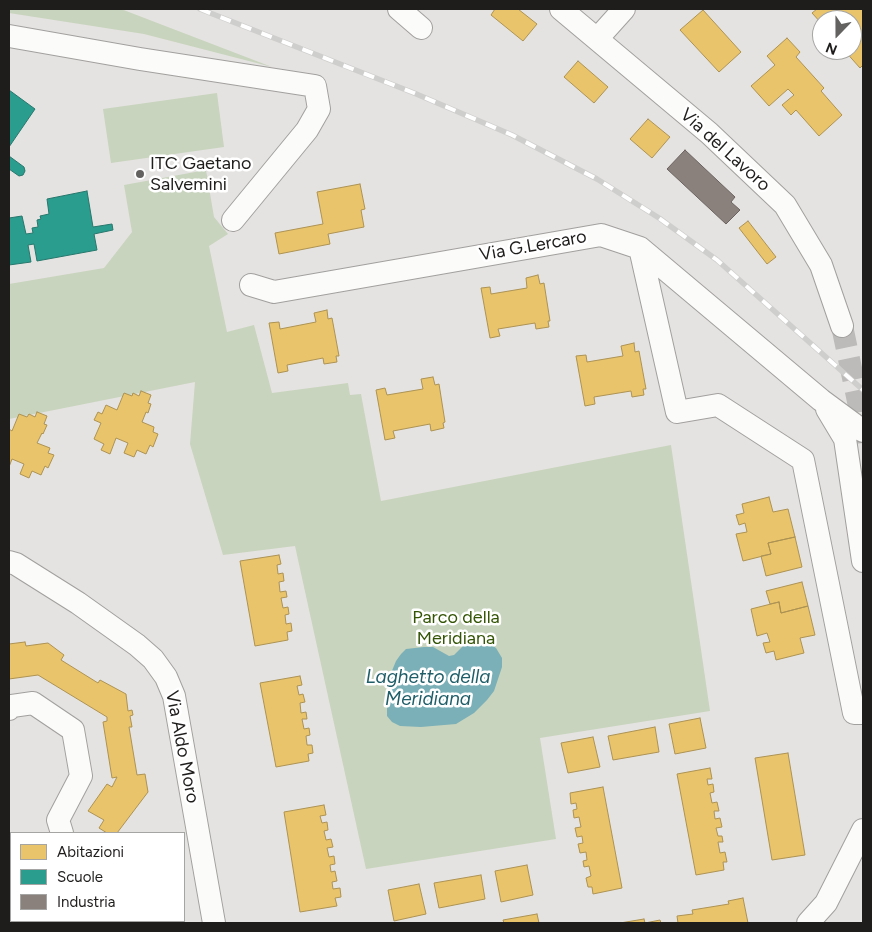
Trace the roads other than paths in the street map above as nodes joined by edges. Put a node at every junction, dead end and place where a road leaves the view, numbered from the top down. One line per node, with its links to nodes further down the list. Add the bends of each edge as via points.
1 (399, 9): 4 (street)
2 (561, 9): 6 (street, Via del Lavoro)
3 (624, 9): 6 (street)
4 (421, 28)
5 (9, 36): 7 (street, via 315,86 319,108 307,130)
6 (597, 39): 10 (street, Via del Lavoro, via 709,133 785,205 821,265)
7 (233, 220)
8 (640, 248): 9 (street, Via G.Lercaro, via 601,235 274,292); 11 (street, Via G.Lercaro); 16 (street, via 677,412 718,405 803,460 854,713)
9 (251, 285)
10 (842, 326)
11 (821, 400): 12 (street); 13 (street, via 845,438)
12 (863, 431)
13 (863, 561)
14 (9, 562): 19 (street, Via Aldo Moro, via 78,603 137,645 166,677 174,696)
15 (9, 709): 18 (street, via 33,703 73,730 81,776 58,820)
16 (863, 712)
17 (863, 830): 20 (street, via 826,903)
18 (62, 832)
19 (214, 923)
20 (808, 923)

